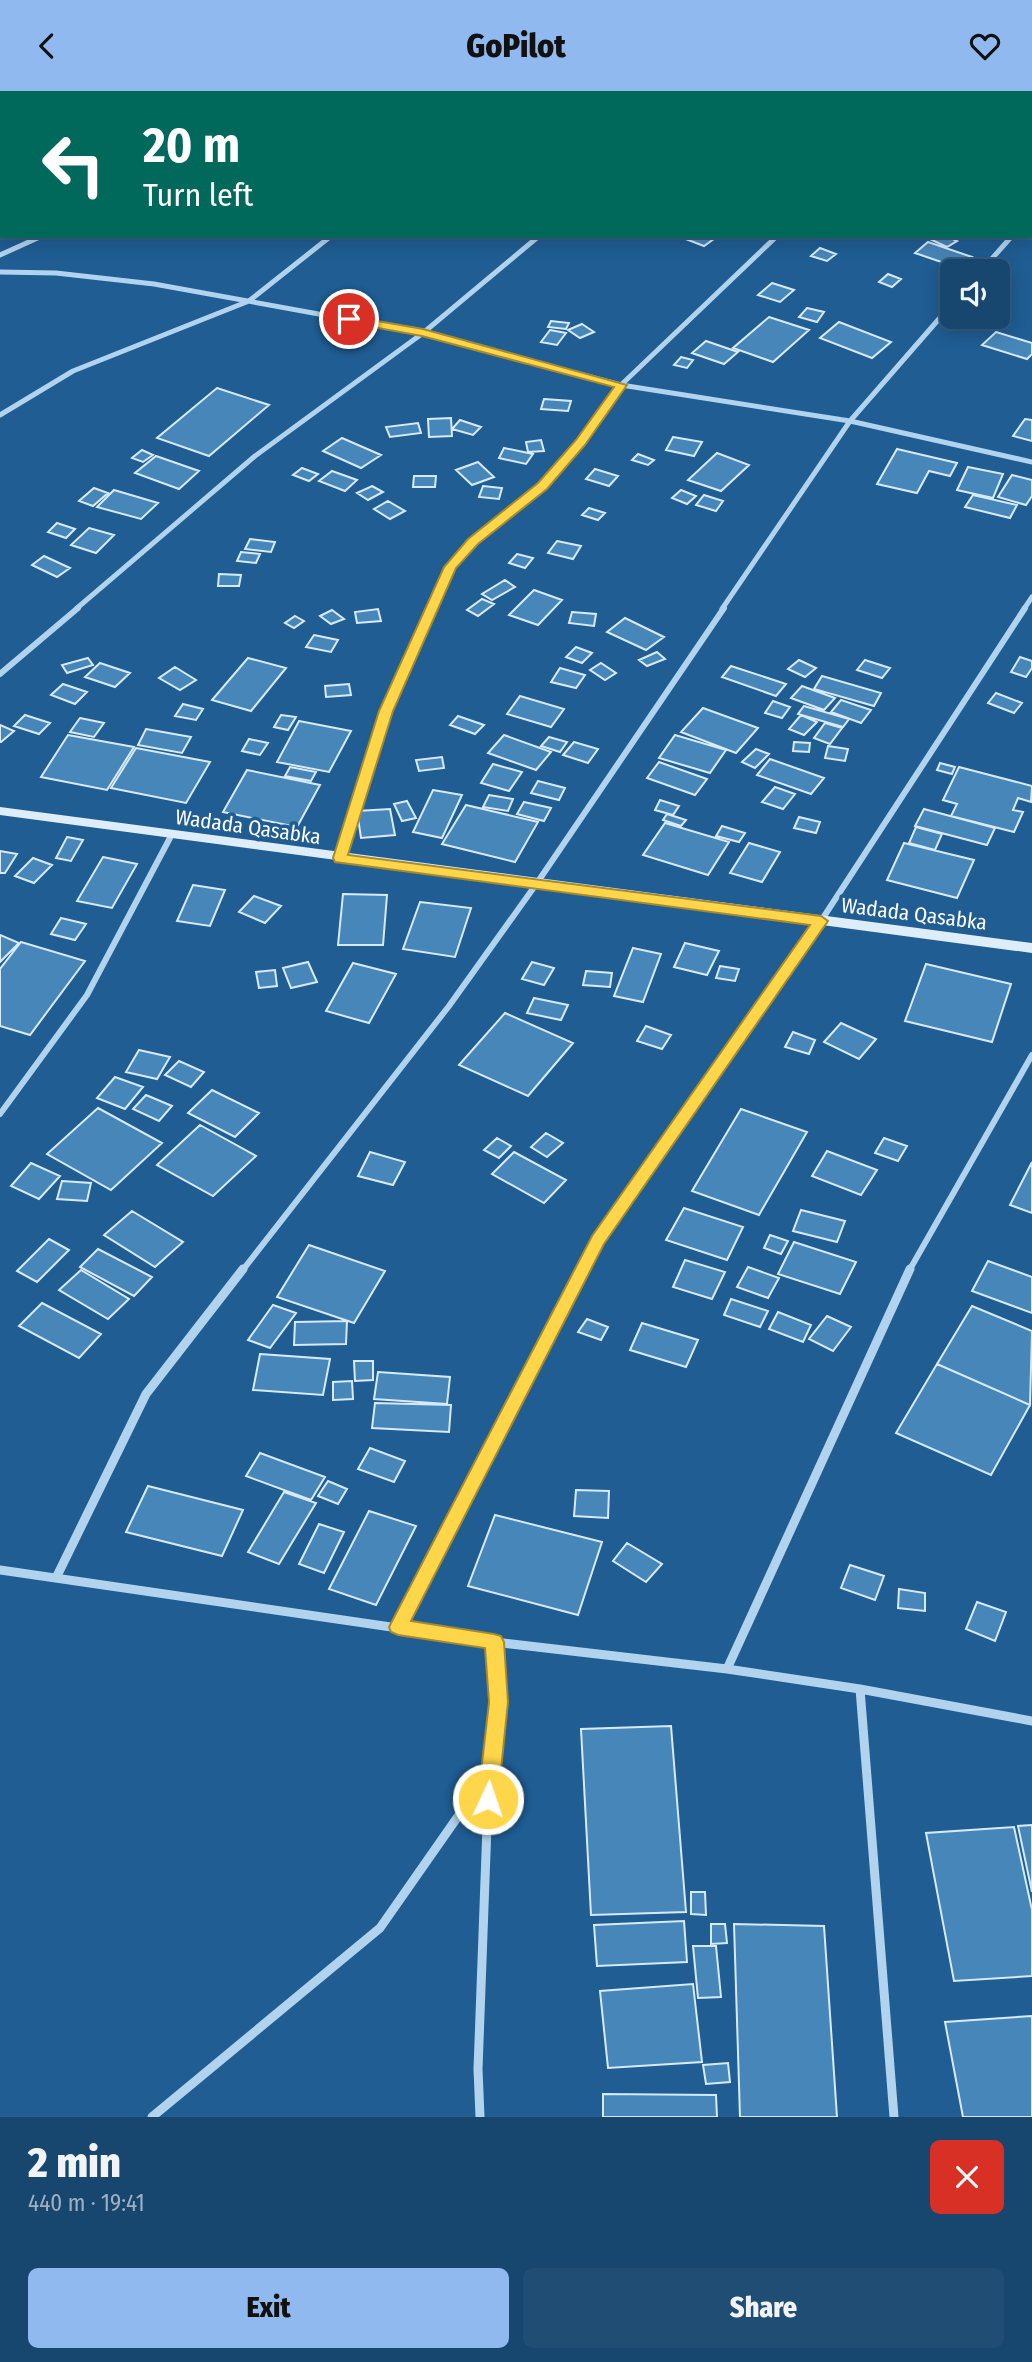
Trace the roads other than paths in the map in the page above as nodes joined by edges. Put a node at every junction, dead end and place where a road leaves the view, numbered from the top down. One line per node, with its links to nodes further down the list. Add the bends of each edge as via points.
1 (38, 238): 6 (street)
2 (329, 238): 9 (street)
3 (537, 238): 11 (street)
4 (775, 238): 12 (street)
5 (1010, 238): 7 (street)
6 (0, 255)
7 (992, 259)
8 (0, 272): 9 (street, via 154,284)
9 (249, 302): 11 (street); 13 (street, via 73,371)
10 (940, 318): 14 (street)
11 (423, 333): 12 (street); 17 (street, via 256,456)
12 (621, 385): 14 (street); 20 (street, via 543,486 473,541 450,567 386,711)
13 (0, 415)
14 (850, 421): 15 (street); 21 (street)
15 (1032, 462)
16 (1032, 597): 22 (street)
17 (0, 674)
18 (0, 811): 19 (street, Wadada Qasabka)
19 (171, 836): 20 (street, Wadada Qasabka); 25 (street, via 87,995)
20 (340, 858): 21 (street, Wadada Qasabka)
21 (537, 883): 22 (street, Wadada Qasabka); 27 (street, via 449,1006 146,1394)
22 (821, 921): 23 (street, Wadada Qasabka); 28 (street, via 598,1241)
23 (1032, 948)
24 (1032, 1055): 30 (street, via 918,1251)
25 (0, 1114)
26 (0, 1570): 27 (street)
27 (56, 1578): 28 (street)
28 (398, 1627): 29 (street)
29 (494, 1642): 30 (street); 33 (street, via 498,1702)
30 (727, 1669): 31 (street)
31 (860, 1689): 32 (street); 36 (street)
32 (1032, 1721)
33 (489, 1772): 34 (street, via 380,1928); 35 (street)
34 (152, 2117)
35 (480, 2117)
36 (894, 2117)

